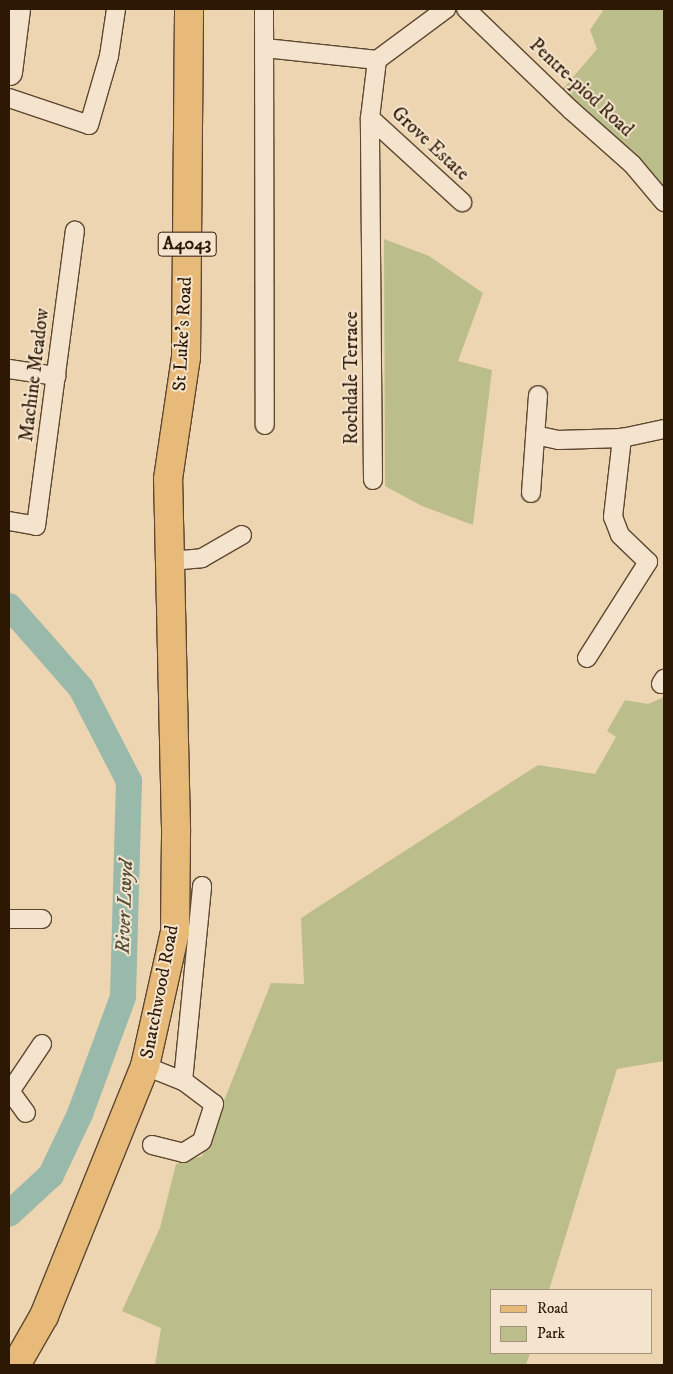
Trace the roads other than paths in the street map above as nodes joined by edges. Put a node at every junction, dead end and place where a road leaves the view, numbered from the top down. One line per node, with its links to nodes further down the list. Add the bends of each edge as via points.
1 (17, 9): 7 (main road)
2 (116, 9): 11 (street, via 109,56 89,125)
3 (189, 9): 27 (main road, St Luke's Road / A4043, via 186,357 168,479)
4 (264, 9): 8 (street)
5 (446, 9): 9 (street)
6 (466, 9): 14 (street, Pentre-piod Road, via 632,164)
7 (11, 47): 10 (main road)
8 (265, 48): 9 (street); 19 (street)
9 (377, 60): 12 (street, Rochdale Terrace)
10 (9, 72)
11 (9, 98)
12 (370, 118): 13 (street, Grove Estate); 23 (street, Rochdale Terrace, via 374,277)
13 (462, 202)
14 (664, 202)
15 (75, 232): 17 (street, Machine Meadow)
16 (9, 368): 17 (street)
17 (56, 376): 25 (street, Machine Meadow, via 36,526)
18 (538, 395): 21 (street)
19 (265, 425)
20 (664, 429): 22 (street)
21 (534, 435): 22 (street, via 558,440); 24 (street)
22 (622, 438): 28 (street, via 613,517 620,535)
23 (373, 480)
24 (531, 493)
25 (9, 521)
26 (242, 536): 27 (street, via 202,558)
27 (170, 561): 34 (main road, Snatchwood Road / A4043, via 175,932)
28 (656, 562): 29 (street)
29 (587, 658)
30 (202, 886): 35 (street)
31 (9, 919): 32 (street)
32 (42, 919)
33 (42, 1044): 36 (street)
34 (146, 1066): 35 (street); 39 (main road, Snatchwood Road / A4043, via 44,1316)
35 (183, 1081): 38 (street, via 214,1104 202,1141 182,1153)
36 (9, 1092): 37 (street)
37 (26, 1113)
38 (152, 1145)
39 (16, 1365)

